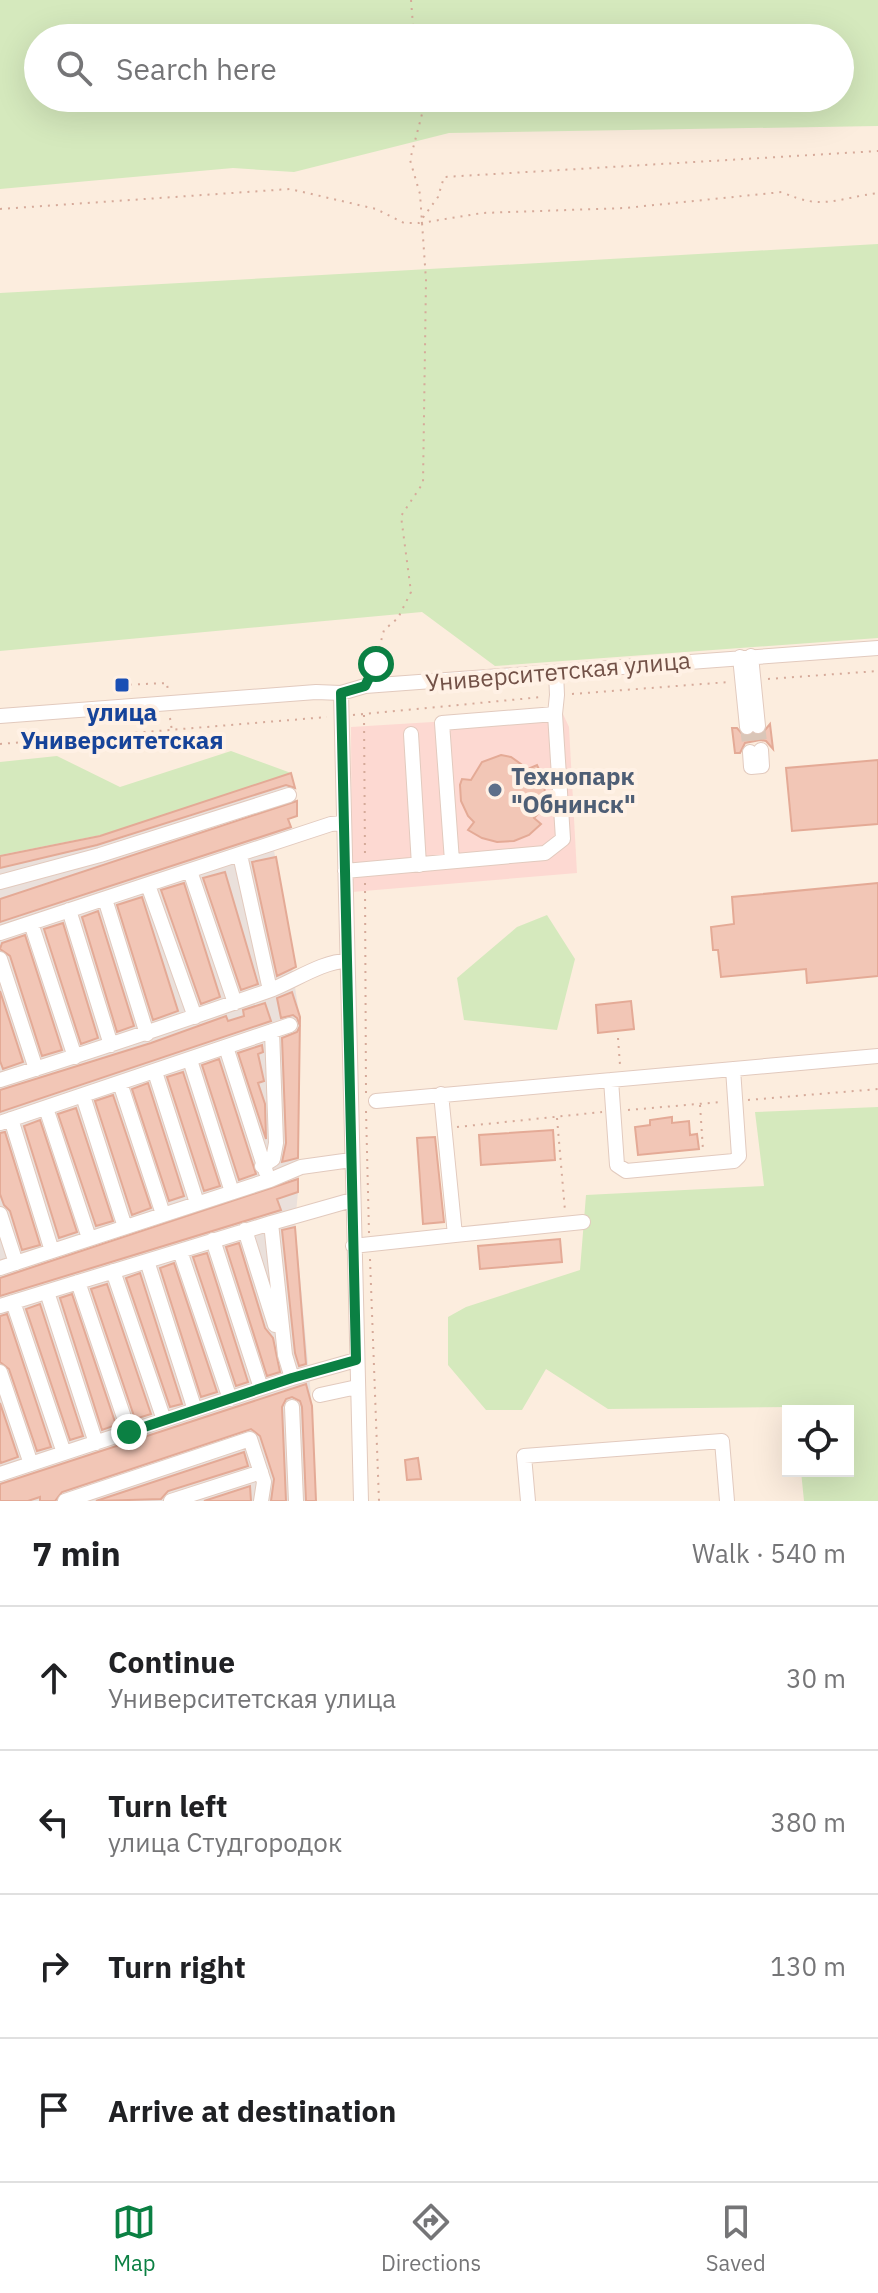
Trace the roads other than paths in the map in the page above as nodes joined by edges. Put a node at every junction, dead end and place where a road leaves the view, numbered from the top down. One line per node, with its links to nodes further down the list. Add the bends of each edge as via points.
1 (878, 648): 2 (street, Университетская улица)
2 (746, 657): 3 (street, Университетская улица); 7 (street)
3 (556, 672): 4 (street, Университетская улица, via 365,686); 5 (street)
4 (341, 693): 6 (street, Университетская улица); 10 (street)
5 (555, 714): 12 (street, via 563,839 545,853); 12 (street, via 442,723)
6 (0, 716)
7 (753, 726)
8 (411, 734): 13 (street)
9 (289, 795): 16 (street)
10 (344, 823): 11 (street); 15 (street)
11 (240, 855): 14 (street); 24 (street)
12 (452, 861): 13 (street)
13 (419, 865): 15 (street)
14 (190, 871): 17 (street); 25 (street)
15 (345, 871): 23 (street)
16 (0, 882)
17 (148, 885): 18 (street); 26 (street)
18 (105, 899): 19 (street); 29 (street)
19 (69, 910): 20 (street); 30 (street)
20 (31, 923): 21 (street); 33 (street)
21 (0, 933)
22 (0, 959): 35 (street)
23 (347, 961): 24 (street, via 333,961); 46 (street)
24 (270, 990): 25 (street)
25 (235, 1003): 26 (street)
26 (195, 1017): 29 (street)
27 (290, 1025): 28 (street)
28 (272, 1031): 31 (street); 47 (street, via 276,1143 273,1159)
29 (147, 1034): 30 (street)
30 (111, 1045): 33 (street)
31 (226, 1047): 34 (street); 47 (street)
32 (878, 1056): 36 (street)
33 (75, 1057): 35 (street)
34 (190, 1060): 37 (street); 49 (street)
35 (36, 1069): 38 (street)
36 (733, 1069): 39 (street); 39 (street, via 739,1156 704,1164 626,1171 617,1165)
37 (155, 1072): 40 (street); 51 (street)
38 (0, 1079)
39 (611, 1080): 41 (street)
40 (120, 1083): 42 (street); 53 (street)
41 (441, 1094): 43 (street); 58 (street)
42 (83, 1096): 44 (street); 56 (street)
43 (376, 1101)
44 (46, 1108): 45 (street); 59 (street)
45 (5, 1121): 62 (street)
46 (351, 1160): 48 (street, via 301,1167); 50 (street)
47 (262, 1166): 48 (street)
48 (270, 1180): 49 (street)
49 (232, 1192): 51 (street)
50 (352, 1200): 55 (street); 61 (street)
51 (197, 1203): 53 (street)
52 (0, 1214): 65 (street)
53 (163, 1214): 56 (street)
54 (583, 1222): 58 (street)
55 (271, 1223): 57 (street); 71 (street)
56 (125, 1227): 59 (street)
57 (245, 1230): 60 (street); 71 (street)
58 (455, 1235): 61 (street)
59 (89, 1238): 62 (street)
60 (213, 1240): 63 (street); 76 (street)
61 (353, 1246): 72 (street)
62 (52, 1251): 65 (street)
63 (180, 1251): 64 (street); 78 (street)
64 (147, 1261): 67 (street); 80 (street)
65 (16, 1263): 66 (street)
66 (0, 1268)
67 (113, 1271): 68 (street); 81 (street)
68 (78, 1282): 69 (street); 82 (street)
69 (47, 1292): 70 (street); 83 (street)
70 (7, 1304): 84 (street)
71 (285, 1355): 74 (street)
72 (356, 1360): 74 (street); 75 (street)
73 (0, 1372): 85 (street)
74 (292, 1378): 76 (street)
75 (357, 1387): 77 (street); 92 (street)
76 (261, 1388): 78 (street)
77 (320, 1395)
78 (230, 1399): 80 (street)
79 (292, 1407): 91 (street)
80 (195, 1410): 81 (street)
81 (164, 1420): 82 (street)
82 (129, 1432): 83 (street)
83 (96, 1443): 84 (street)
84 (64, 1453): 85 (street)
85 (31, 1464): 87 (street)
86 (261, 1472): 88 (street, via 250,1439); 89 (street); 90 (street)
87 (0, 1474)
88 (65, 1501)
89 (171, 1501)
90 (261, 1501)
91 (296, 1501)
92 (361, 1501)
93 (528, 1501): 94 (street, via 524,1456 722,1441)
94 (727, 1501)

